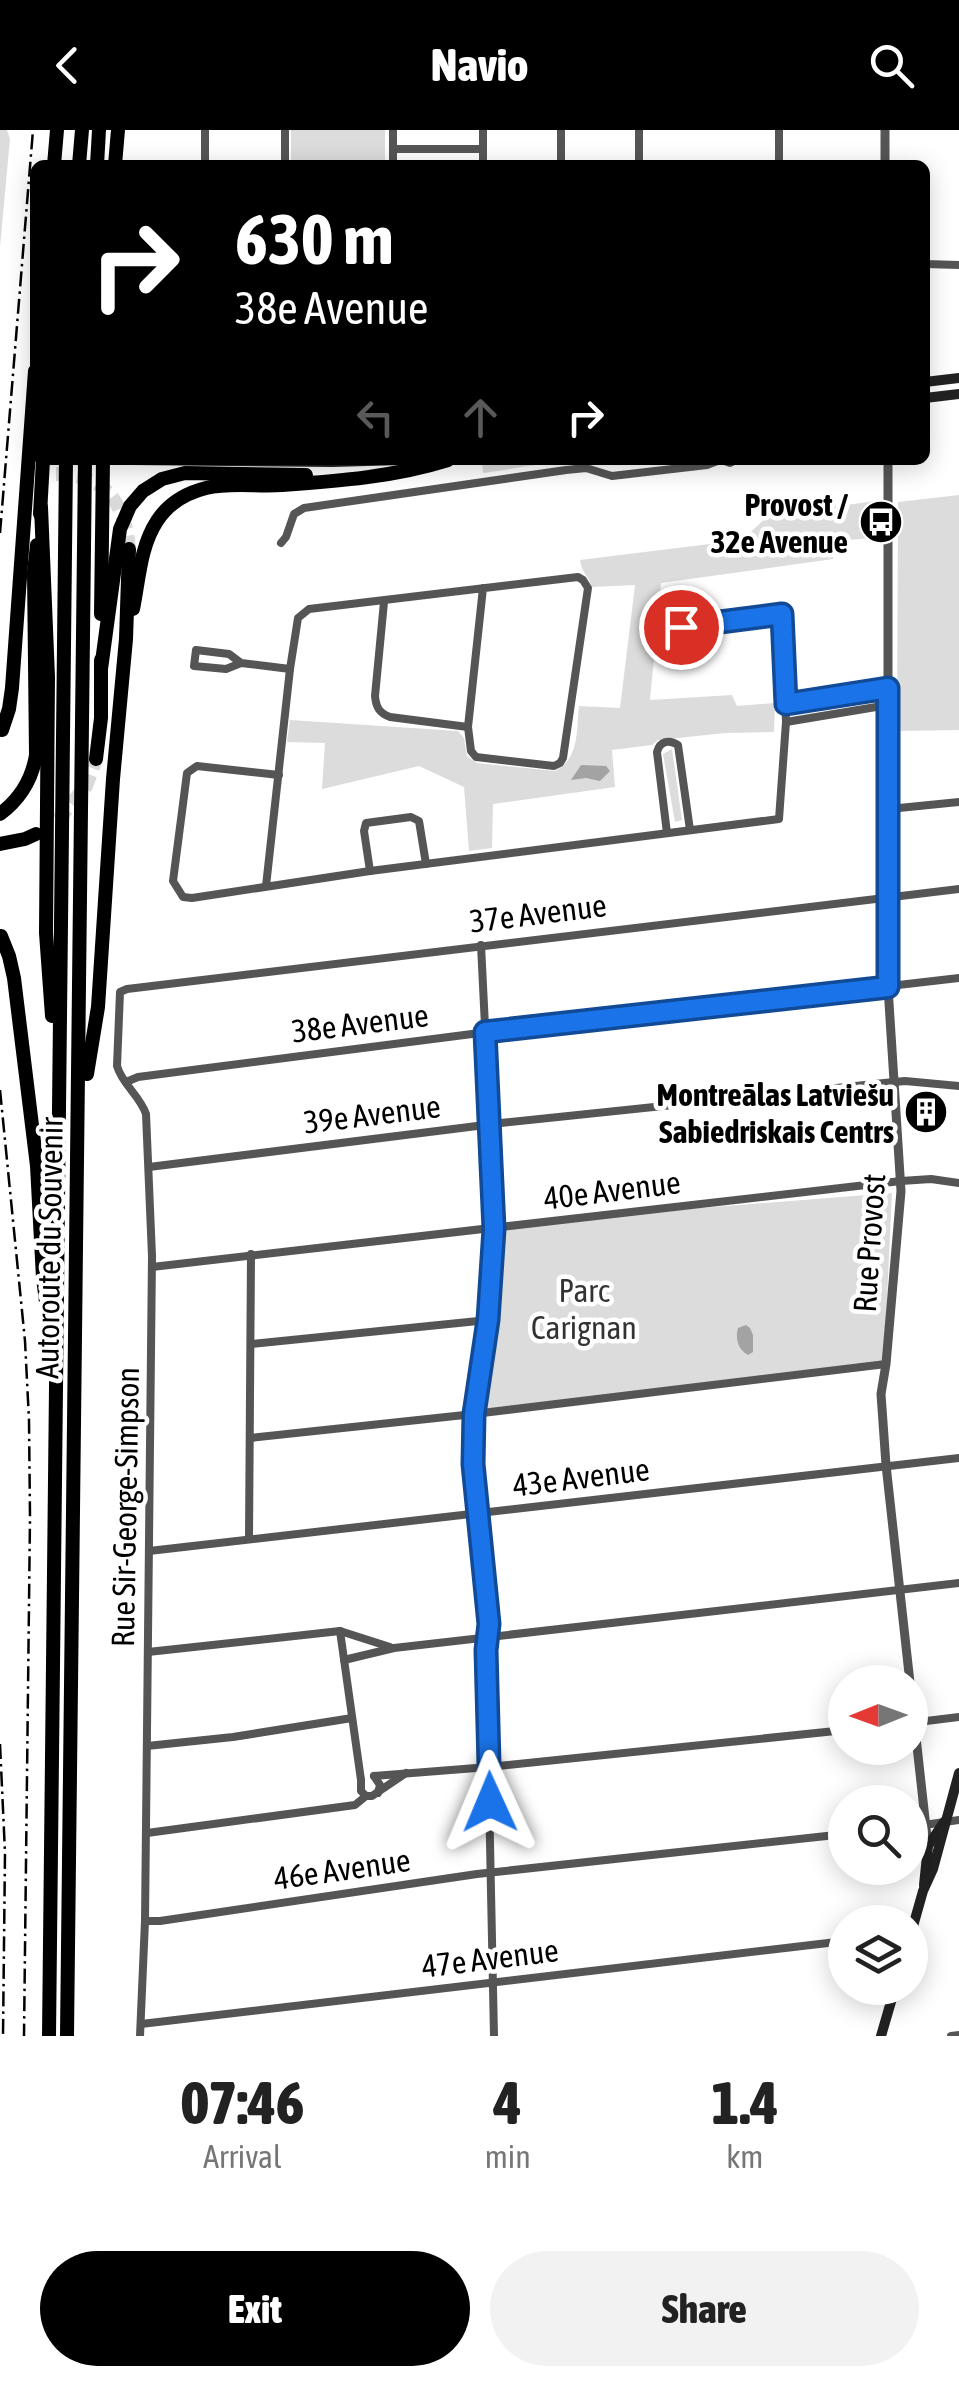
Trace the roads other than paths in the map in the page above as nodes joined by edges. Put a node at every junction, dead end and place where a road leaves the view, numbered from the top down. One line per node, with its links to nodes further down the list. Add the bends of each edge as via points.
1 (57, 130): 15 (highway)
2 (82, 130): 16 (highway)
3 (99, 130): 17 (highway)
4 (121, 130): 18 (highway); 19 (highway)
5 (205, 130): 20 (street)
6 (285, 130): 21 (street)
7 (393, 130): 13 (street)
8 (483, 130): 14 (street)
9 (560, 130): 24 (street)
10 (639, 130): 25 (street)
11 (779, 130): 26 (street)
12 (884, 130): 27 (street)
13 (393, 149): 14 (street); 22 (street)
14 (483, 149): 23 (street)
15 (54, 160)
16 (79, 160)
17 (97, 160)
18 (116, 160)
19 (124, 160)
20 (205, 160)
21 (284, 160)
22 (393, 160)
23 (483, 160)
24 (561, 160)
25 (639, 160)
26 (779, 160)
27 (885, 160)
28 (930, 264): 29 (street)
29 (959, 265)
30 (959, 378): 31 (main road)
31 (930, 381)
32 (959, 394): 33 (main road)
33 (930, 397)
34 (30, 440): 60 (highway, via 12,688)
35 (66, 465): 84 (highway, Autoroute du Souvenir)
36 (85, 465): 85 (highway, Autoroute du Souvenir)
37 (102, 465): 53 (highway)
38 (432, 465): 44 (highway)
39 (628, 465): 43 (street)
40 (707, 465): 43 (street)
41 (888, 465): 55 (street, Rue Provost)
42 (47, 469): 45 (highway)
43 (629, 474): 46 (street, via 566,470 304,508 294,514)
44 (380, 476): 51 (highway, via 217,486 178,500 147,538); 53 (highway, via 194,473 148,487 120,528)
45 (41, 506): 65 (highway, via 34,572 36,755 23,791); 84 (highway, via 46,933)
46 (281, 544)
47 (129, 549): 51 (highway)
48 (483, 588): 49 (street); 59 (street); 59 (street, via 578,577 588,588 560,763 476,757)
49 (384, 602): 54 (street, via 302,613); 59 (street, via 376,706 390,717)
50 (681, 627): 56 (street, via 782,614)
51 (126, 639): 85 (highway, via 98,1006)
52 (241, 664): 52 (street, via 229,654 196,650 194,666 226,670); 54 (street)
53 (101, 669): 61 (highway)
54 (290, 669): 62 (street)
55 (888, 688): 56 (street); 57 (street, Rue Provost)
56 (786, 704): 58 (street)
57 (888, 705): 58 (street); 64 (street, Rue Provost)
58 (786, 722): 66 (street, via 780,819)
59 (468, 728)
60 (2, 730)
61 (96, 759)
62 (279, 774): 72 (street); 72 (street, via 197,766 187,774 173,881 182,896 192,898)
63 (959, 802): 64 (street)
64 (888, 809): 74 (street, Rue Provost)
65 (0, 814)
66 (690, 830): 68 (street); 68 (street, via 678,745 664,742 657,752)
67 (36, 834): 69 (highway)
68 (667, 834): 70 (street)
69 (0, 844)
70 (426, 864): 71 (street); 71 (street, via 419,820 366,823)
71 (370, 872): 72 (street)
72 (266, 886)
73 (959, 889): 74 (street, 37e Avenue)
74 (888, 898): 76 (street, 37e Avenue); 78 (street, Rue Provost)
75 (1, 936): 96 (highway, via 14,978 38,1166)
76 (481, 945): 79 (street, 37e Avenue); 80 (street)
77 (959, 978): 78 (street, 38e Avenue)
78 (888, 987): 80 (street, 38e Avenue); 82 (street, Rue Provost)
79 (124, 989): 81 (street, Rue Sir-George-Simpson, via 116,1063)
80 (485, 1032): 81 (street, 38e Avenue); 86 (street)
81 (126, 1082): 87 (street, Rue Sir-George-Simpson, via 145,1110)
82 (894, 1082): 83 (street, 39e Avenue); 86 (street, 39e Avenue); 88 (street, Rue Provost)
83 (959, 1086)
84 (60, 1112): 96 (highway, Autoroute du Souvenir)
85 (79, 1119): 141 (highway, Autoroute du Souvenir)
86 (490, 1124): 87 (street, 39e Avenue); 90 (street)
87 (149, 1167): 92 (street, Rue Sir-George-Simpson)
88 (901, 1180): 89 (street, 40e Avenue); 90 (street, 40e Avenue); 95 (street, Rue Provost)
89 (959, 1183)
90 (494, 1229): 91 (street, 40e Avenue); 93 (street)
91 (252, 1254): 92 (street, 40e Avenue); 94 (street)
92 (152, 1267): 103 (street, Rue Sir-George-Simpson)
93 (488, 1320): 94 (street); 97 (street)
94 (251, 1344): 98 (street)
95 (886, 1364): 97 (street); 100 (street, Rue Provost)
96 (56, 1378): 140 (highway, Autoroute du Souvenir)
97 (474, 1414): 98 (street); 101 (street)
98 (250, 1438): 102 (street)
99 (959, 1458): 100 (street, 43e Avenue)
100 (886, 1465): 101 (street, 43e Avenue); 105 (street, Rue Provost)
101 (477, 1514): 102 (street, 43e Avenue); 107 (street)
102 (249, 1538): 103 (street, 43e Avenue)
103 (149, 1551): 109 (street, Rue Sir-George-Simpson)
104 (959, 1583): 105 (street)
105 (901, 1589): 107 (street); 111 (street, Rue Provost)
106 (340, 1632): 108 (street); 109 (street); 110 (street)
107 (488, 1638): 108 (street); 117 (street)
108 (394, 1648): 110 (street)
109 (148, 1652): 116 (street, Rue Sir-George-Simpson)
110 (344, 1660): 112 (street)
111 (908, 1665)
112 (352, 1718): 116 (street); 121 (street)
113 (959, 1718): 114 (street)
114 (928, 1721)
115 (828, 1732): 117 (street)
116 (147, 1746): 127 (street, Rue Sir-George-Simpson)
117 (489, 1767): 119 (street); 130 (street)
118 (959, 1773): 125 (main road)
119 (406, 1774): 120 (street); 122 (street)
120 (374, 1776): 121 (street); 122 (street)
121 (361, 1780): 123 (street)
122 (378, 1793): 123 (street)
123 (366, 1796): 127 (street, via 354,1805)
124 (959, 1820): 125 (street)
125 (945, 1822): 126 (street); 129 (main road); 132 (main road)
126 (928, 1825)
127 (146, 1833): 134 (street, Rue Sir-George-Simpson)
128 (828, 1836): 130 (street, 46e Avenue)
129 (928, 1846)
130 (491, 1872): 134 (street, 46e Avenue); 136 (street)
131 (924, 1885): 132 (main road)
132 (923, 1891): 133 (main road)
133 (919, 1905)
134 (145, 1921): 138 (street, Rue Sir-George-Simpson)
135 (828, 1943): 136 (street, 47e Avenue)
136 (494, 1983): 138 (street, 47e Avenue); 143 (street)
137 (890, 2005): 144 (main road)
138 (141, 2024): 142 (street, Rue Sir-George-Simpson)
139 (959, 2035): 145 (street)
140 (50, 2036)
141 (67, 2036)
142 (140, 2036)
143 (494, 2036)
144 (881, 2036)
145 (951, 2036)

